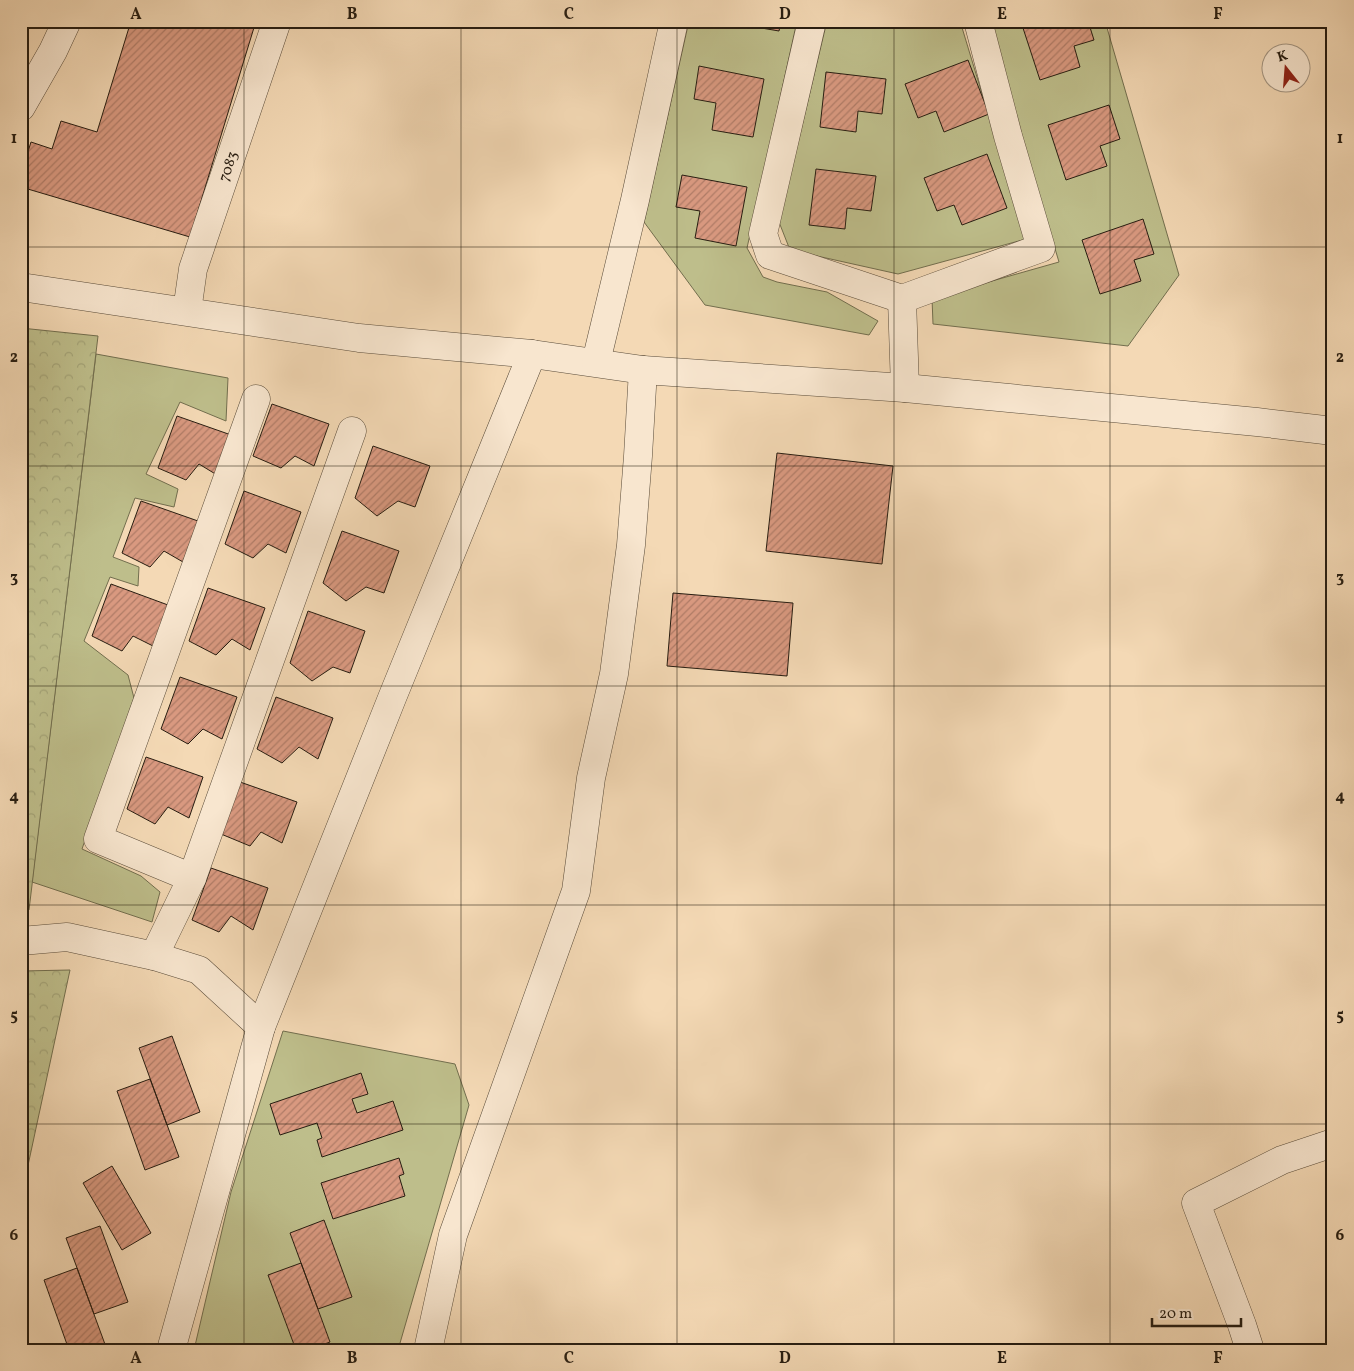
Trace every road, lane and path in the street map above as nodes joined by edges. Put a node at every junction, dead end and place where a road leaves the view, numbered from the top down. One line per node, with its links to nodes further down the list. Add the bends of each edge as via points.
1 (67, 21): 6 (street)
2 (277, 21): 9 (street, 7083, via 192,269)
3 (674, 21): 11 (street)
4 (812, 21): 8 (street, via 762,234 770,255)
5 (978, 21): 8 (street, via 1041,248)
6 (21, 106)
7 (21, 287): 9 (street)
8 (902, 299): 13 (street)
9 (187, 311): 10 (street, via 359,338)
10 (532, 354): 11 (street); 20 (street)
11 (596, 362): 12 (street)
12 (643, 370): 13 (street); 23 (street, via 629,555 614,674 591,778 576,891 453,1235)
13 (905, 388): 16 (street)
14 (256, 399): 17 (street, via 98,840)
15 (352, 431): 17 (street)
16 (1333, 431)
17 (192, 878): 19 (street)
18 (21, 941): 19 (street, via 67,937)
19 (154, 956): 20 (street, via 199,970)
20 (261, 1027): 22 (street)
21 (1333, 1143): 24 (street, via 1282,1160 1196,1204)
22 (171, 1350)
23 (428, 1350)
24 (1250, 1350)

